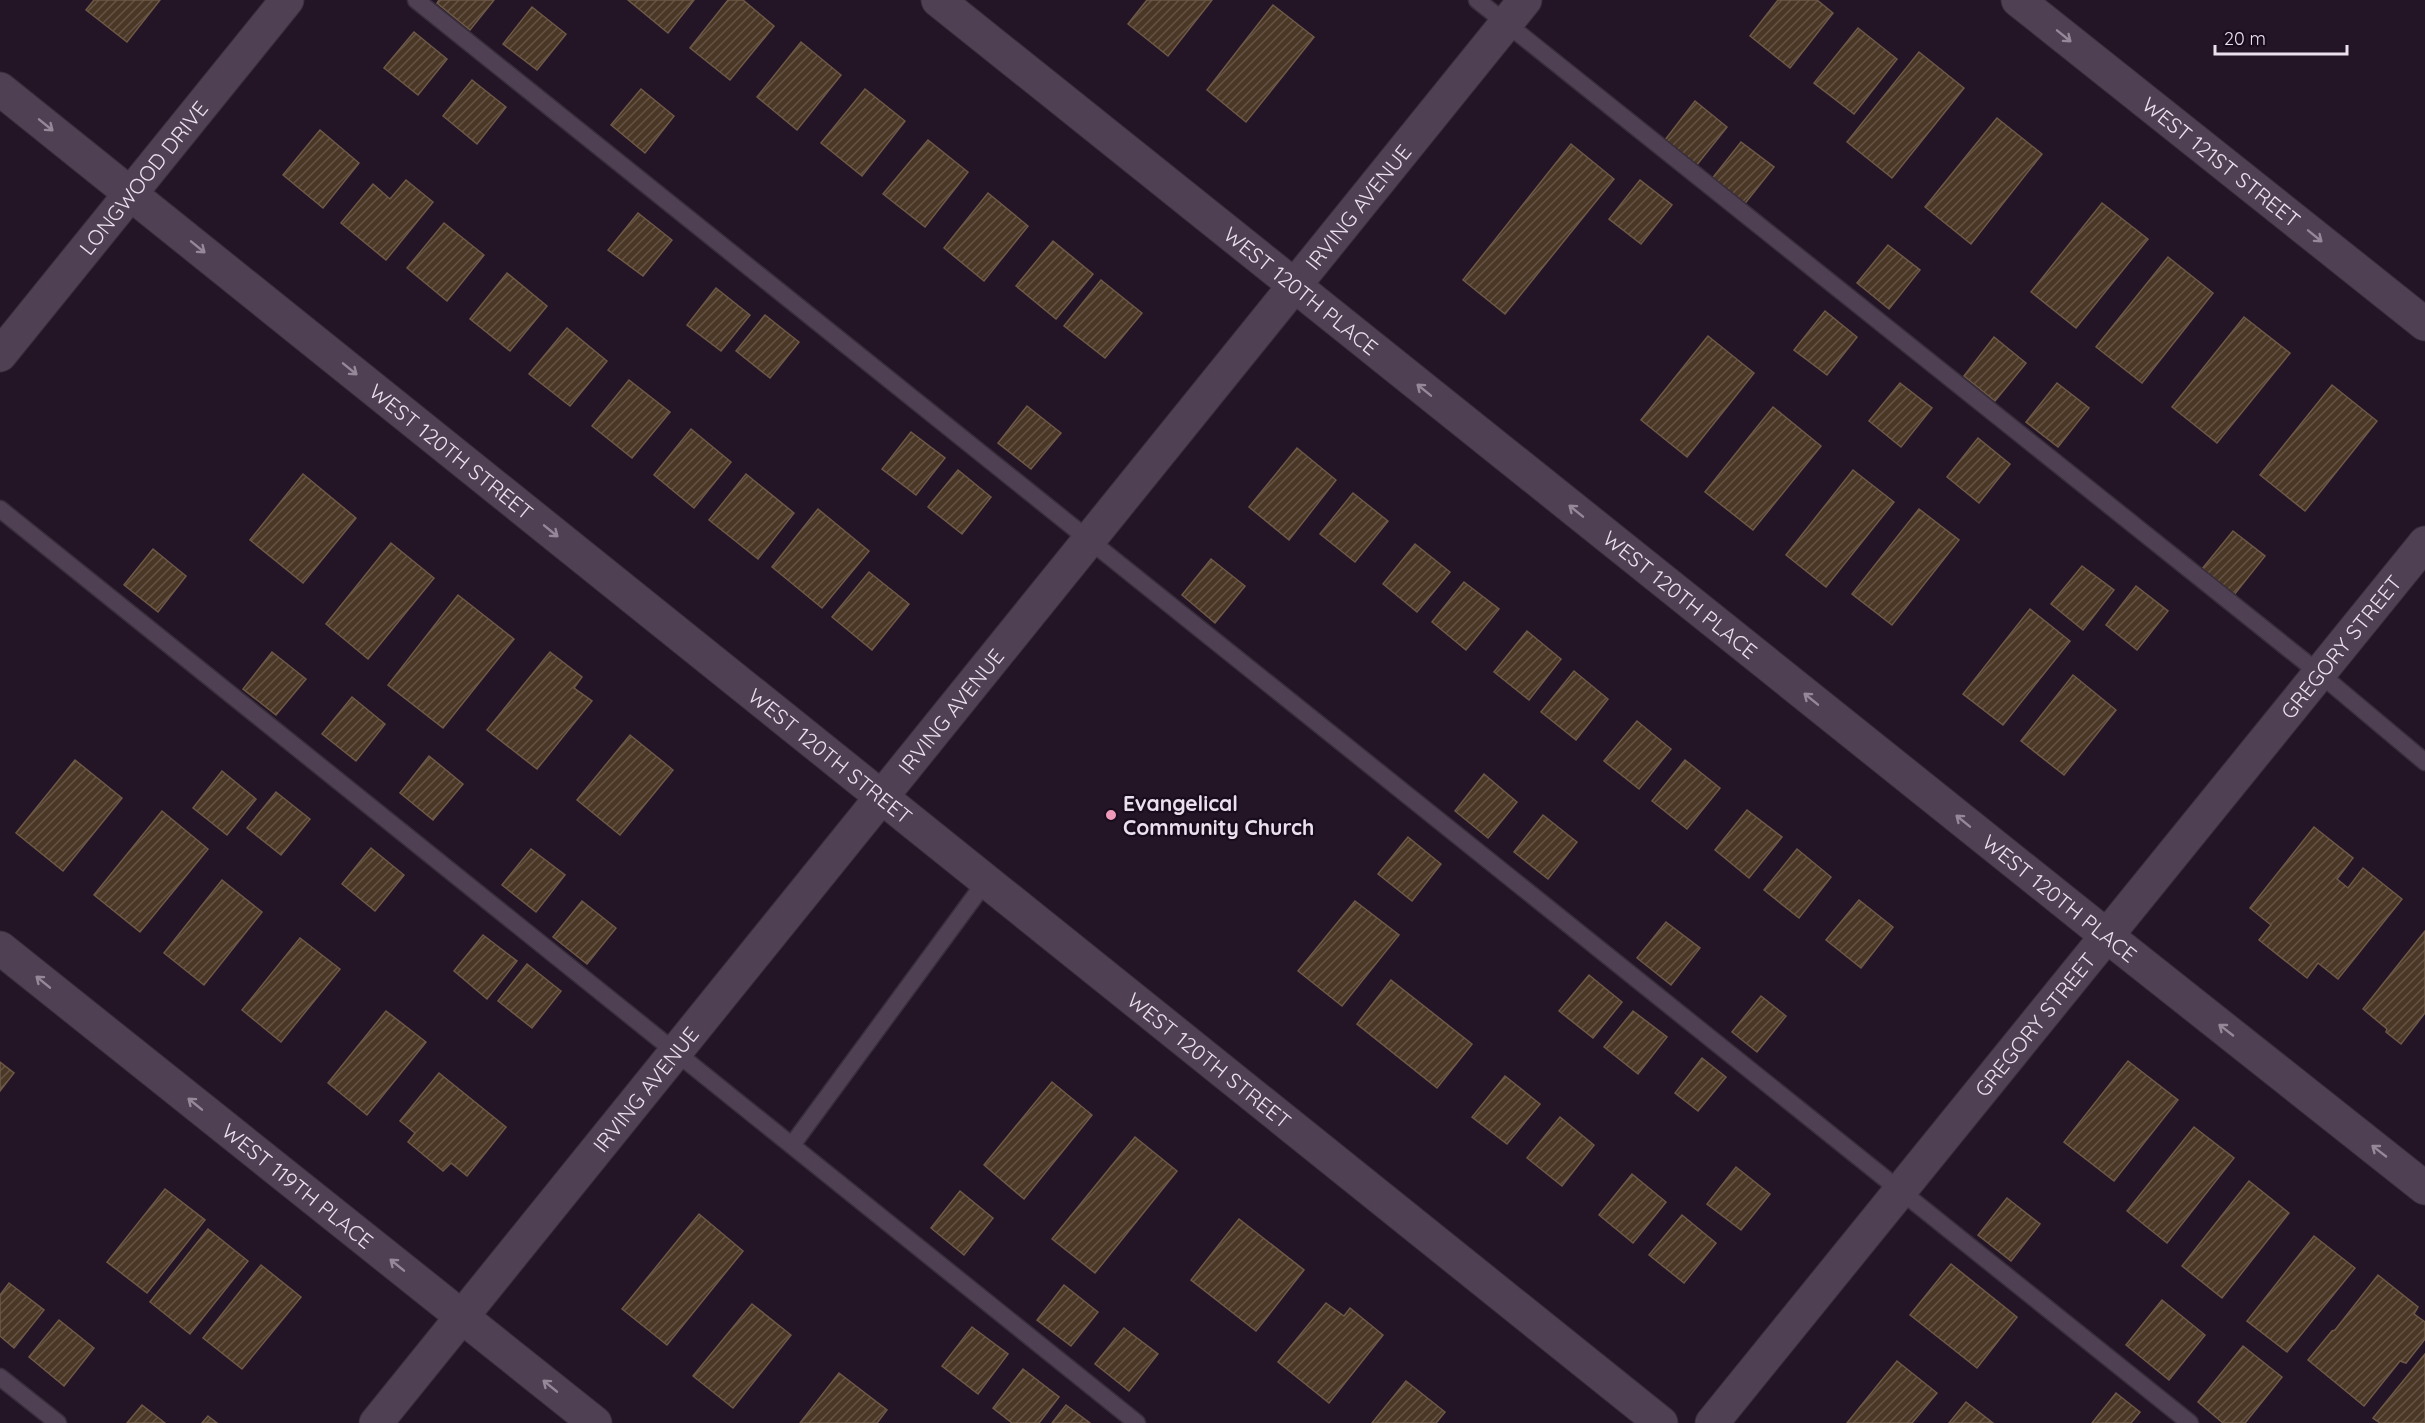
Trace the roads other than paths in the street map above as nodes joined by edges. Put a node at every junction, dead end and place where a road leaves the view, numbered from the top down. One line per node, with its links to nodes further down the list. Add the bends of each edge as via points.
1 (287, 0): 8 (street, LONGWOOD DRIVE)
2 (416, 0): 13 (lane)
3 (938, 0): 9 (street, WEST 120TH PLACE)
4 (1477, 0): 6 (lane)
5 (2018, 0): 10 (street, WEST 121ST STREET, one-way to 10)
6 (1516, 12): 9 (street, IRVING AVENUE); 15 (lane)
7 (0, 88): 8 (street, WEST 120TH STREET, one-way to 8)
8 (131, 194): 11 (street, LONGWOOD DRIVE); 17 (street, WEST 120TH STREET, one-way to 17)
9 (1294, 286): 13 (street, IRVING AVENUE); 19 (street, WEST 120TH PLACE, one-way to 9)
10 (2425, 324)
11 (0, 355)
12 (0, 509): 21 (lane)
13 (1089, 540): 17 (street, IRVING AVENUE); 24 (lane)
14 (2425, 543): 15 (street, GREGORY STREET)
15 (2319, 673): 16 (lane); 19 (street, GREGORY STREET)
16 (2425, 762)
17 (881, 797): 18 (street, WEST 120TH STREET); 21 (street, IRVING AVENUE)
18 (986, 881): 22 (lane); 31 (street, WEST 120TH STREET)
19 (2107, 936): 23 (street, WEST 120TH PLACE, one-way to 19); 24 (street, GREGORY STREET)
20 (0, 948): 25 (street, WEST 119TH PLACE, one-way to 20)
21 (675, 1052): 22 (lane); 25 (street, IRVING AVENUE)
22 (792, 1145): 30 (lane)
23 (2425, 1188)
24 (1900, 1191): 32 (street, GREGORY STREET); 33 (lane)
25 (462, 1316): 28 (street, IRVING AVENUE); 29 (street, WEST 119TH PLACE, one-way to 25)
26 (0, 1377): 27 (lane)
27 (58, 1423)
28 (376, 1423)
29 (595, 1423)
30 (1137, 1423)
31 (1660, 1423)
32 (1712, 1423)
33 (2190, 1423)

